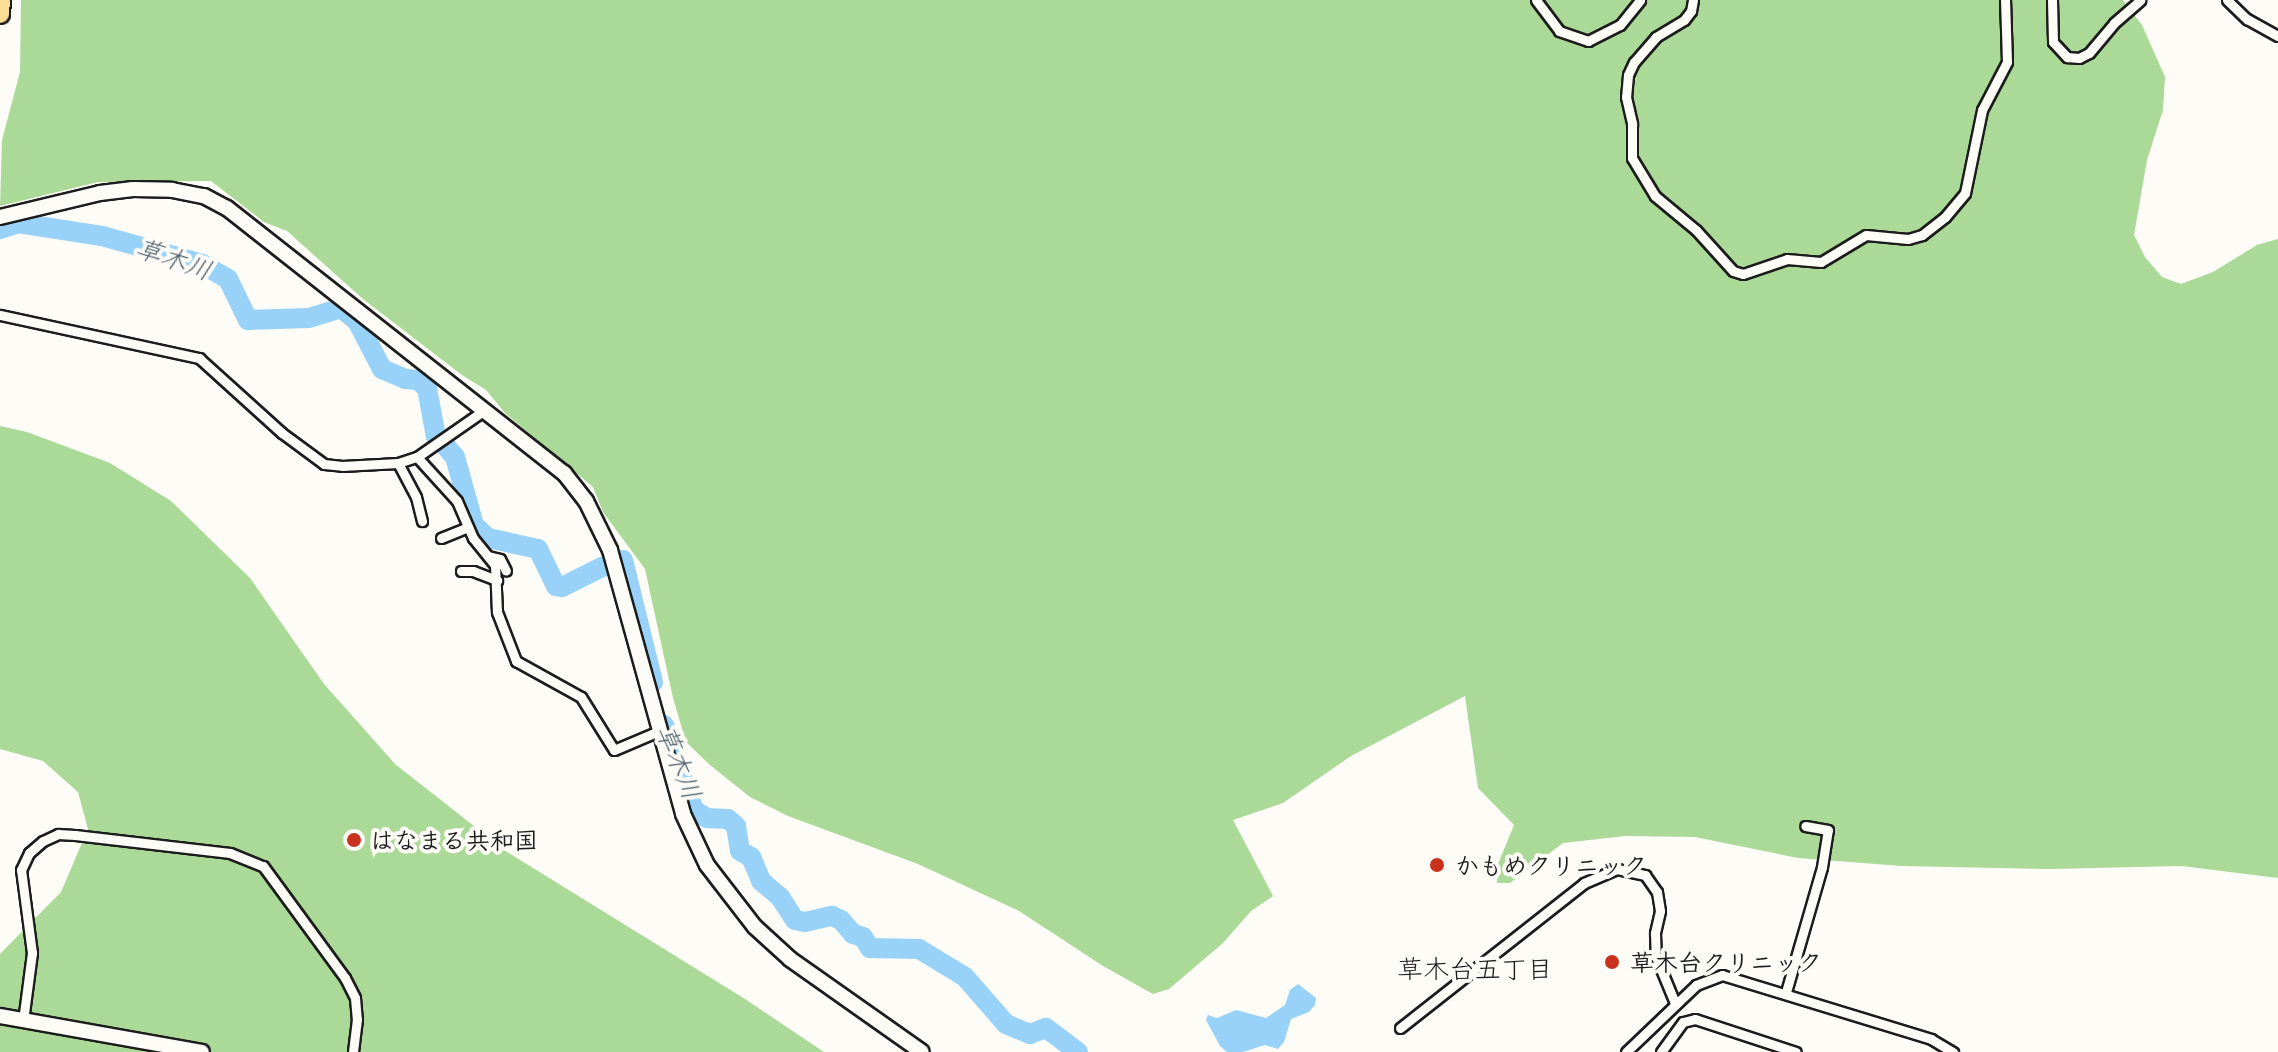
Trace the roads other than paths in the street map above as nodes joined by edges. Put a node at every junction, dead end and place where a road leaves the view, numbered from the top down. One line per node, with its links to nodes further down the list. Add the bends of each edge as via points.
1 (1, 0): 9 (highway)
2 (1536, 0): 3 (street, via 1559,31 1588,41 1620,25)
3 (1640, 0)
4 (1693, 0): 5 (street, via 1684,20 1656,37 1628,75 1632,158 1655,196 1733,271 1743,274 1787,259 1821,262 1866,235 1908,239 1945,217 1965,193 1982,110 2007,62)
5 (2005, 0)
6 (2052, 0): 7 (street, via 2053,42 2075,58 2089,53)
7 (2140, 0)
8 (2227, 0): 10 (street)
9 (0, 14)
10 (2278, 36)
11 (0, 217): 13 (street, via 133,189 204,196 227,208)
12 (0, 315): 15 (street, via 199,358 324,464)
13 (486, 409): 14 (street); 23 (street, via 564,473 597,520 627,603)
14 (417, 457): 15 (street); 17 (street, via 457,501)
15 (398, 463): 16 (street)
16 (422, 521)
17 (468, 527): 18 (street); 19 (street)
18 (441, 538)
19 (488, 556): 21 (street, via 500,559); 22 (street)
20 (461, 571): 22 (street)
21 (506, 571)
22 (497, 580): 23 (street, via 497,612 516,661 581,697 614,750)
23 (659, 731): 33 (street, via 683,814 723,889 790,959)
24 (1805, 826): 25 (street, via 1828,830)
25 (1786, 992): 26 (street, via 1722,975 1696,985); 37 (street, via 1931,1039)
26 (1675, 1003): 29 (street, via 1656,957 1657,892 1645,875 1617,869 1584,883); 34 (street)
27 (0, 1016): 28 (street)
28 (23, 1021): 31 (street); 32 (street, via 32,953 21,870 43,841 58,834 75,835 230,853 263,866 350,988 357,1019)
29 (1400, 1028)
30 (1765, 1047): 35 (street, via 1695,1019 1683,1022); 36 (street)
31 (202, 1052)
32 (353, 1052)
33 (922, 1052)
34 (1626, 1052)
35 (1661, 1052)
36 (1796, 1052)
37 (1953, 1052)

